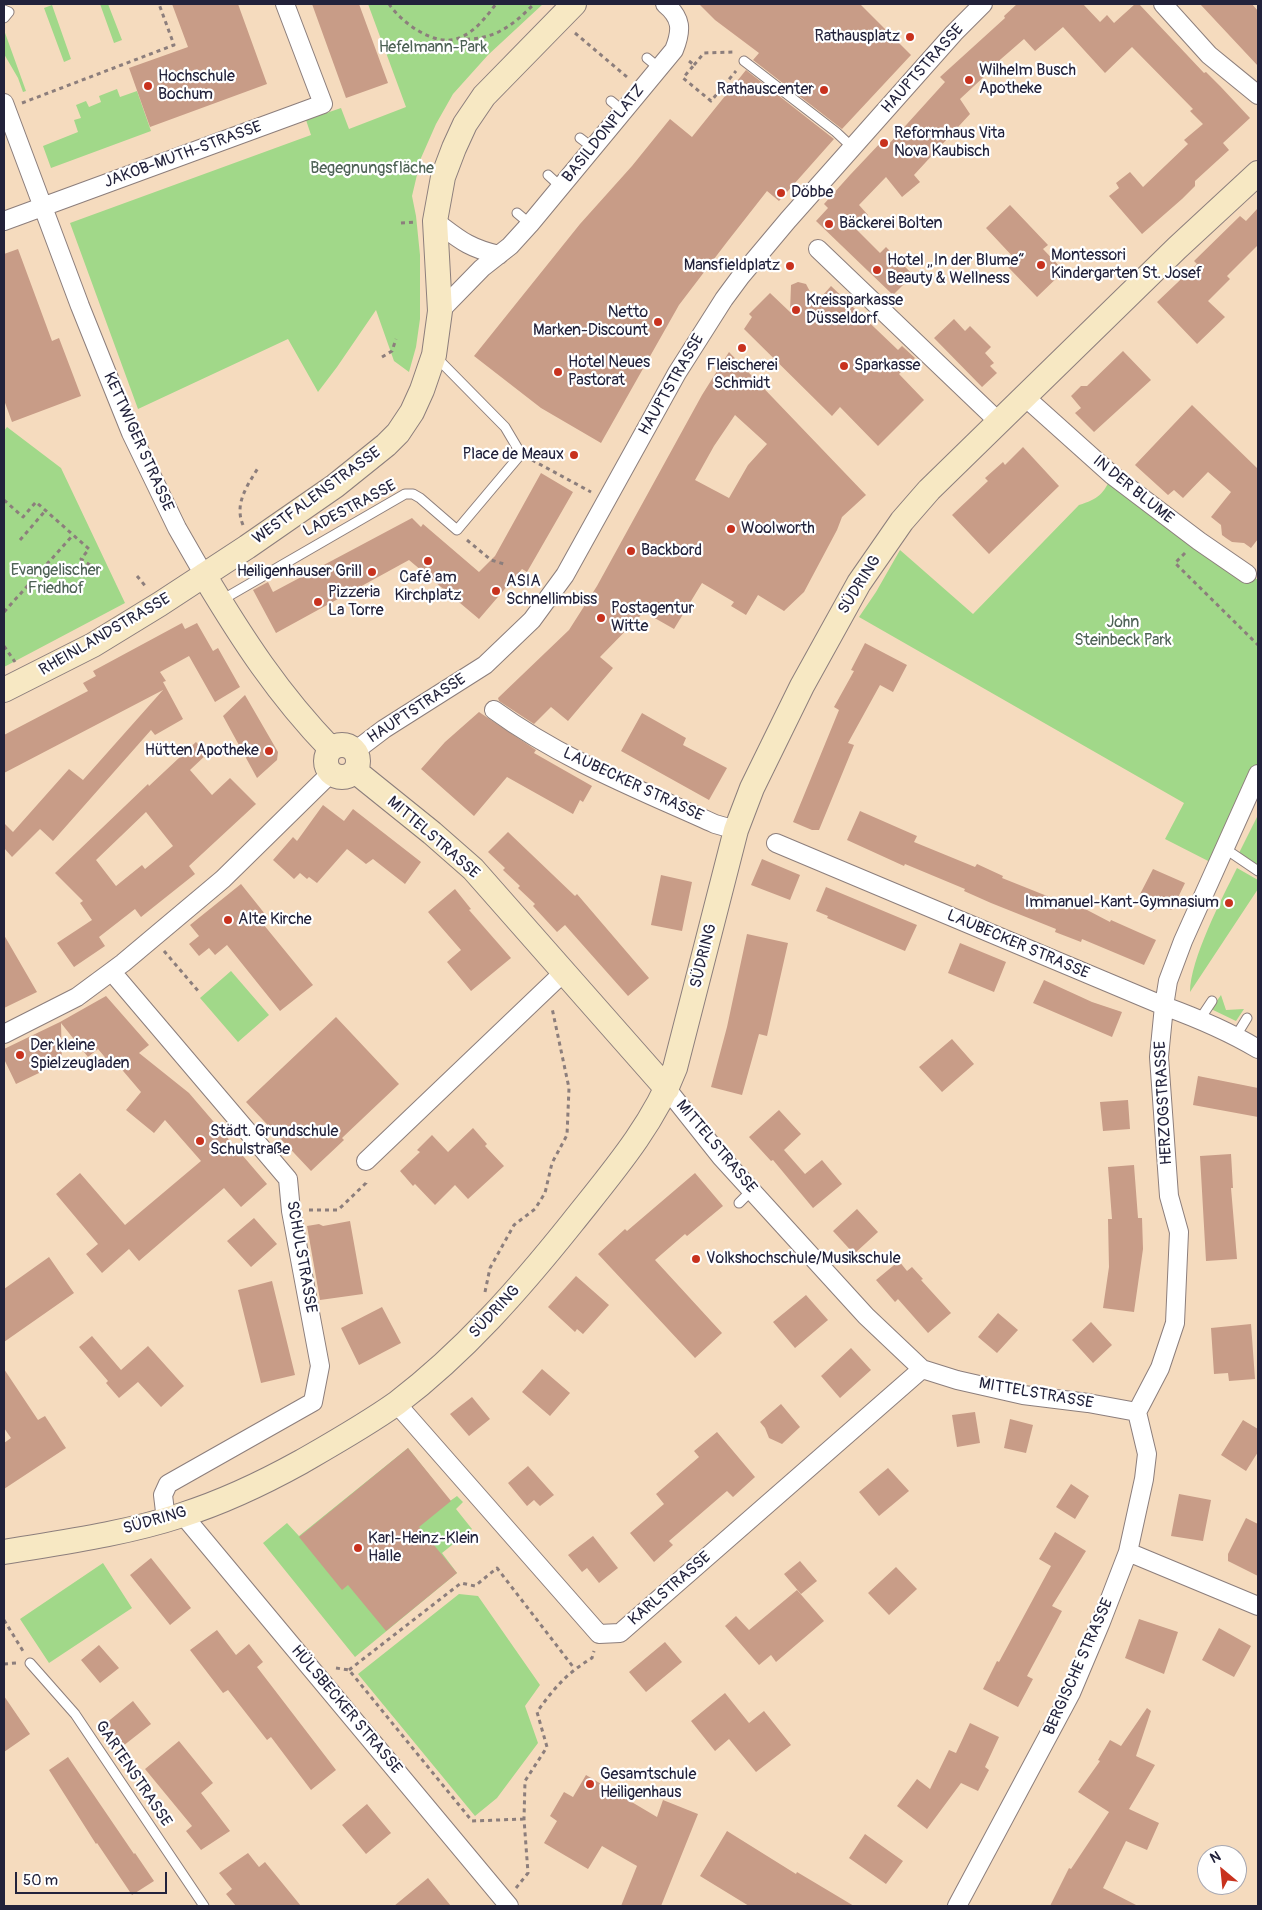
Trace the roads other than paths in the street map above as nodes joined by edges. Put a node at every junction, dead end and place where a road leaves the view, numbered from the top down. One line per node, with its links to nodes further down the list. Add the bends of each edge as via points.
1 (286, 4): 13 (street, JAKOB-MUTH-STRASSE, via 323,104)
2 (574, 4): 15 (street, WESTFALENSTRASSE, via 474,110 443,177)
3 (665, 4): 17 (street, BASILDONPLATZ, via 678,21 680,35 674,50 653,63 641,89 617,106 523,218)
4 (983, 4): 11 (street, HAUPTSTRASSE)
5 (1162, 4): 9 (street, via 1209,55)
6 (4, 10): 7 (lane, via 9,12)
7 (4, 18)
8 (744, 61): 11 (lane)
9 (1258, 94)
10 (5, 106): 13 (street, KETTWIGER STRASSE)
11 (854, 148): 28 (street, HAUPTSTRASSE, via 782,227 724,299 677,373 551,597 485,665 391,724)
12 (1258, 173): 20 (street, SÜDRING)
13 (43, 206): 14 (street, JAKOB-MUTH-STRASSE); 23 (street, KETTWIGER STRASSE, via 131,433 177,528)
14 (4, 221)
15 (435, 221): 17 (street, via 477,250); 18 (street, WESTFALENSTRASSE)
16 (818, 249): 21 (street)
17 (499, 256): 18 (street, BASILDONPLATZ, via 482,268)
18 (440, 311): 19 (street, WESTFALENSTRASSE)
19 (434, 355): 23 (street, WESTFALENSTRASSE, via 412,412 386,445 334,486); 24 (lane, LADESTRASSE, via 505,427 521,454 458,530 420,498 405,494)
20 (1025, 397): 21 (street, SÜDRING); 22 (street, IN DER BLUME, via 1112,475)
21 (1000, 423): 31 (street, SÜDRING, via 902,521 859,583 802,686 752,788)
22 (1248, 574)
23 (204, 575): 24 (street, KETTWIGER STRASSE); 25 (street, RHEINLANDSTRASSE, via 94,645)
24 (220, 601): 27 (street, KETTWIGER STRASSE, via 274,684)
25 (4, 690)
26 (494, 710): 31 (street, LAUBECKER STRASSE, via 591,769)
27 (331, 749): 28 (street, via 341,744 351,747); 29 (street, via 326,764)
28 (355, 761): 29 (street, via 347,777); 36 (street, MITTELSTRASSE, via 473,869)
29 (331, 773): 35 (street, via 223,879)
30 (1258, 774): 33 (street, HERZOGSTRASSE)
31 (736, 830): 44 (street, SÜDRING)
32 (776, 843): 38 (street, LAUBECKER STRASSE)
33 (1224, 848): 34 (lane); 38 (street, HERZOGSTRASSE, via 1183,941 1168,981)
34 (1258, 870)
35 (112, 972): 41 (street, via 77,997); 51 (street, SCHULSTRASSE, via 288,1179 320,1366 313,1402 168,1484 163,1495)
36 (564, 972): 44 (street, MITTELSTRASSE); 45 (street)
37 (1212, 1002): 40 (lane)
38 (1164, 1006): 40 (street, LAUBECKER STRASSE); 50 (street, HERZOGSTRASSE, via 1160,1077 1169,1196 1179,1232 1175,1324 1160,1368)
39 (1247, 1018): 42 (lane)
40 (1200, 1019): 42 (street, LAUBECKER STRASSE)
41 (4, 1034)
42 (1236, 1036): 43 (street, LAUBECKER STRASSE)
43 (1258, 1049)
44 (667, 1089): 46 (street, MITTELSTRASSE); 49 (street, SÜDRING, via 619,1163 535,1268 465,1344)
45 (366, 1161)
46 (752, 1190): 47 (lane); 48 (street, MITTELSTRASSE, via 866,1316)
47 (739, 1203)
48 (922, 1368): 49 (street, KARLSTRASSE, via 620,1633 599,1634); 50 (street, MITTELSTRASSE, via 957,1380 1023,1395 1088,1402)
49 (396, 1403): 51 (street, SÜDRING, via 349,1435 247,1490)
50 (1137, 1412): 53 (street, BERGISCHE STRASSE, via 1147,1454)
51 (174, 1517): 52 (street, SÜDRING, via 136,1528); 56 (street, HÜLSBECKER STRASSE, via 308,1664)
52 (4, 1552)
53 (1128, 1552): 54 (street); 58 (street, BERGISCHE STRASSE, via 1070,1693)
54 (1258, 1606)
55 (30, 1663): 57 (lane, GARTENSTRASSE, via 75,1714)
56 (507, 1904)
57 (204, 1906)
58 (957, 1906)

